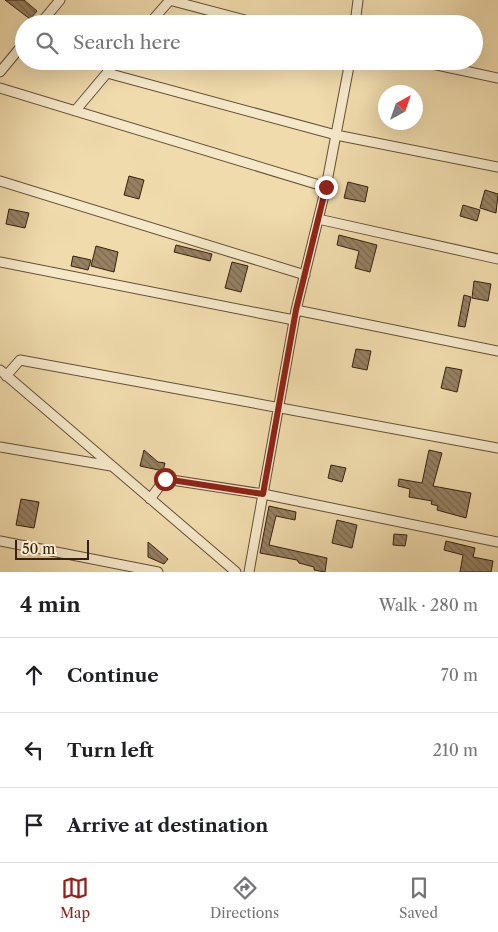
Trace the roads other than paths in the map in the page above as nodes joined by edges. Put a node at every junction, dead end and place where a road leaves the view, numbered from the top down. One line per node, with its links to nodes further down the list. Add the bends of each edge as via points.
1 (60, 0): 4 (street)
2 (170, 0): 5 (street); 6 (street)
3 (358, 0): 7 (street)
4 (48, 15)
5 (157, 15)
6 (226, 15)
7 (356, 15)
8 (15, 54): 12 (street)
9 (110, 70): 13 (street)
10 (348, 70): 17 (street)
11 (460, 70): 14 (street)
12 (0, 72)
13 (107, 73): 16 (street); 17 (street)
14 (498, 78)
15 (0, 88): 16 (street)
16 (74, 111): 20 (street)
17 (336, 135): 18 (street); 20 (street)
18 (498, 167)
19 (0, 181): 24 (street)
20 (326, 187): 21 (street)
21 (318, 219): 22 (street); 24 (street)
22 (498, 258)
23 (0, 262): 26 (street)
24 (305, 275): 25 (street)
25 (296, 310): 26 (street); 27 (street)
26 (294, 320): 29 (street)
27 (498, 351)
28 (3, 373): 29 (street, via 20,360); 32 (street)
29 (279, 406): 31 (street); 33 (street)
30 (0, 447): 32 (street)
31 (498, 448)
32 (112, 466): 34 (street)
33 (263, 494): 34 (street, via 165,479); 36 (street); 39 (street)
34 (150, 499): 38 (street)
35 (0, 541): 37 (street)
36 (498, 542)
37 (158, 572)
38 (236, 572)
39 (249, 572)

